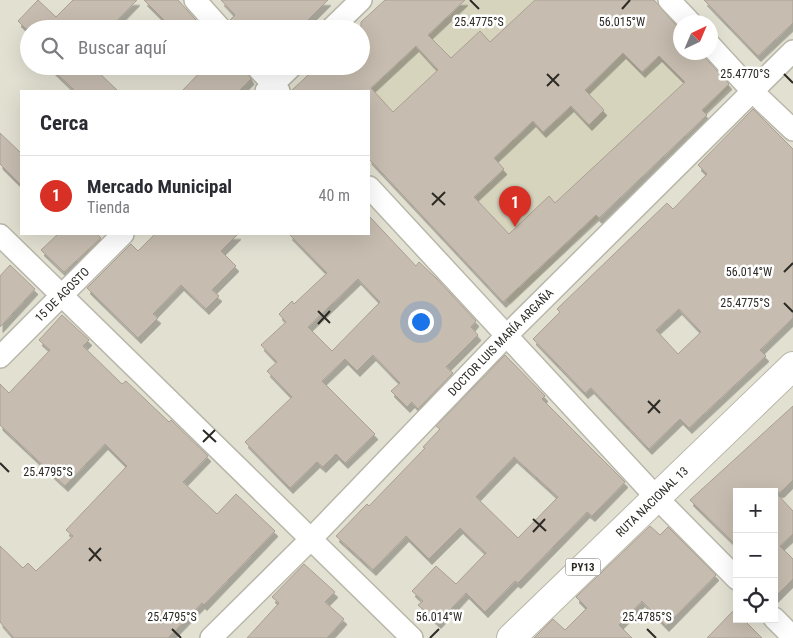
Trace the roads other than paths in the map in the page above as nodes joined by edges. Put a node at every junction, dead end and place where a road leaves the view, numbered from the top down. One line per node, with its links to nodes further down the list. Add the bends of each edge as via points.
1 (194, 0): 5 (street)
2 (361, 0): 6 (street)
3 (669, 0): 4 (street)
4 (683, 15)
5 (213, 20)
6 (340, 20)
7 (793, 51): 12 (street, DOCTOR LUIS MARÍA ARGAÑA)
8 (718, 54): 12 (street)
9 (263, 75): 11 (street)
10 (285, 75): 11 (street)
11 (273, 89)
12 (753, 92): 13 (street); 18 (street, DOCTOR LUIS MARÍA ARGAÑA)
13 (793, 130)
14 (370, 188): 18 (street)
15 (122, 235): 17 (street, 15 DE AGOSTO)
16 (0, 236): 17 (street)
17 (60, 296): 19 (street, 15 DE AGOSTO); 22 (street)
18 (507, 335): 21 (street); 22 (street, DOCTOR LUIS MARÍA ARGAÑA)
19 (0, 357)
20 (793, 366): 21 (highway, RUTA NACIONAL 13 / PY13)
21 (656, 497): 23 (street); 28 (highway, RUTA NACIONAL 13 / PY13)
22 (310, 540): 26 (street, DOCTOR LUIS MARÍA ARGAÑA); 27 (street)
23 (736, 578)
24 (778, 622): 25 (street)
25 (793, 637)
26 (210, 638)
27 (412, 638)
28 (511, 638)

